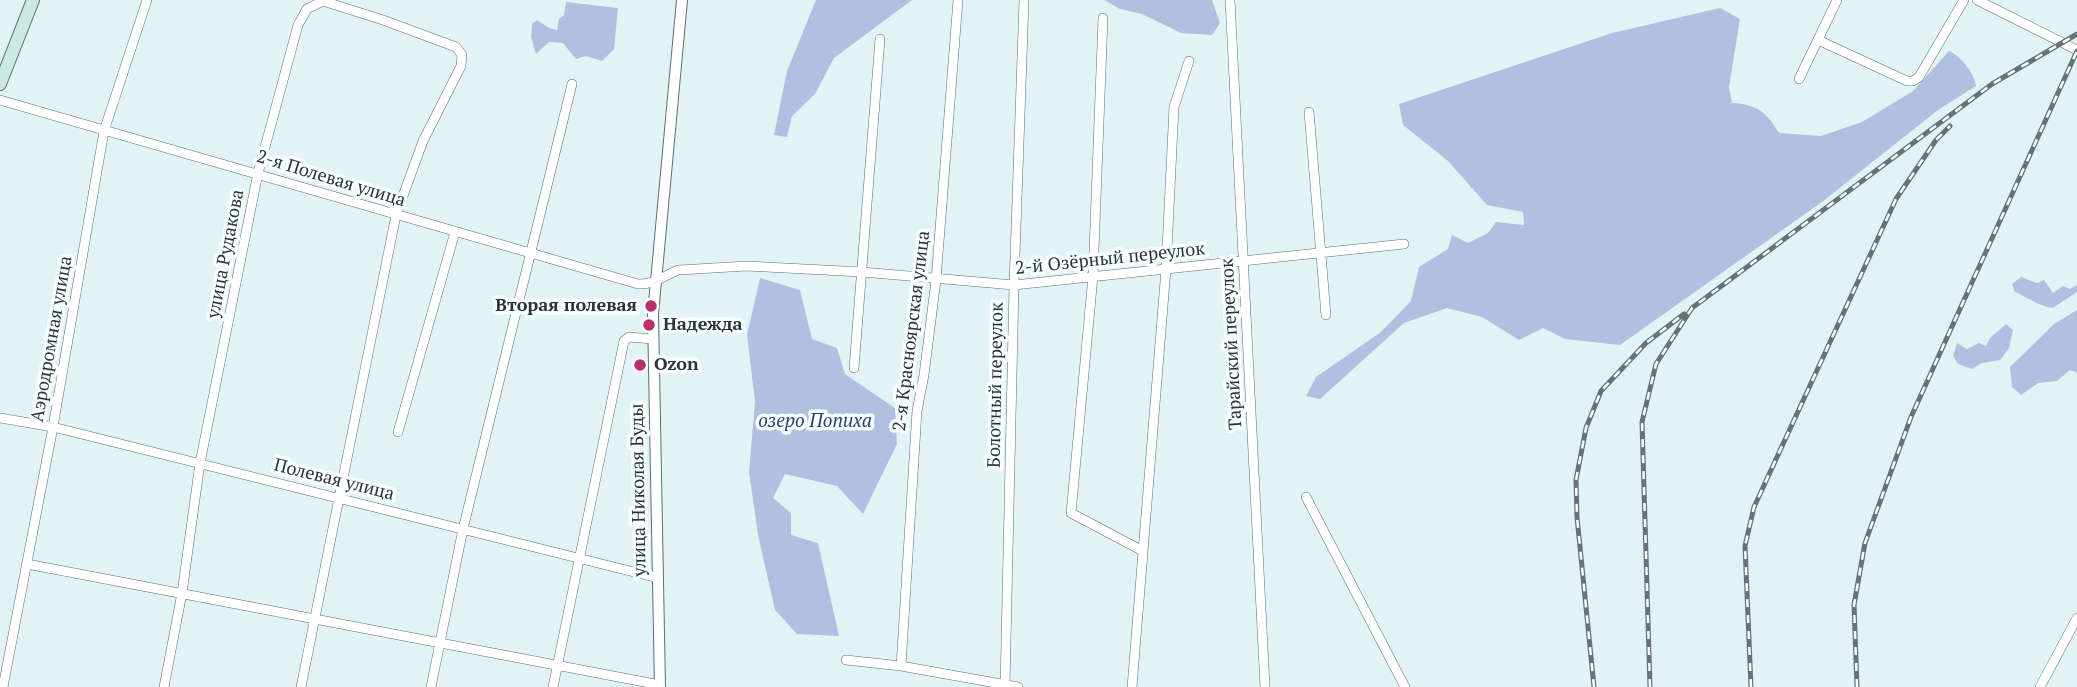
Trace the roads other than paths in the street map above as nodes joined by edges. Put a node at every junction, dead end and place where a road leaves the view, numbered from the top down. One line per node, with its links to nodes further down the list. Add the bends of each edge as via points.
1 (33, 0): 16 (main road)
2 (147, 0): 20 (street, Аэродромная улица)
3 (682, 0): 32 (street, улица Николая Буды)
4 (958, 0): 31 (street, 2-я Красноярская улица)
5 (1024, 0): 33 (street, Болотный переулок)
6 (1230, 0): 27 (street, Тарайский переулок)
7 (1837, 0): 12 (street)
8 (1964, 0): 12 (street, via 1913,81)
9 (1977, 0): 13 (street)
10 (1103, 18): 30 (street)
11 (880, 39): 29 (street)
12 (1818, 40): 15 (street)
13 (2077, 50)
14 (1189, 61): 28 (street, via 1174,107)
15 (1799, 79)
16 (0, 84)
17 (572, 84): 26 (street)
18 (0, 100): 20 (street, 2-я Полевая улица)
19 (1309, 112): 25 (street)
20 (104, 131): 21 (street, 2-я Полевая улица); 38 (street, Аэродромная улица)
21 (258, 173): 22 (street, 2-я Полевая улица); 22 (street, улица Рудакова, via 302,15 315,4 330,2 456,47 462,55); 40 (street, улица Рудакова)
22 (396, 215): 23 (street, 2-я Полевая улица); 42 (street)
23 (455, 232): 26 (street, 2-я Полевая улица); 39 (street)
24 (1404, 244): 25 (street, 2-й Озёрный переулок)
25 (1320, 253): 27 (street, 2-й Озёрный переулок); 34 (street)
26 (532, 254): 32 (street, 2-я Полевая улица, via 638,284); 43 (street)
27 (1243, 262): 28 (street, 2-й Озёрный переулок); 64 (street, Тарайский переулок)
28 (1166, 269): 30 (street, 2-й Озёрный переулок); 44 (street)
29 (862, 272): 31 (street, 2-й Озёрный переулок); 32 (street, 2-й Озёрный переулок, via 747,266 679,270); 36 (street)
30 (1093, 276): 33 (street, 2-й Озёрный переулок); 44 (street, via 1071,513)
31 (936, 280): 33 (street, 2-й Озёрный переулок); 54 (street, 2-я Красноярская улица, via 917,411)
32 (654, 283): 35 (street, улица Николая Буды)
33 (1014, 285): 56 (street, Болотный переулок)
34 (1326, 315)
35 (653, 339): 45 (street, via 629,337 624,341); 47 (street, улица Николая Буды)
36 (855, 368)
37 (0, 418): 38 (street, Полевая улица)
38 (53, 427): 40 (street, Полевая улица); 46 (street, Аэродромная улица)
39 (398, 432)
40 (200, 463): 42 (street, Полевая улица); 48 (street, улица Рудакова)
41 (1306, 497): 65 (street)
42 (338, 498): 43 (street, Полевая улица); 50 (street)
43 (463, 529): 45 (street, Полевая улица); 51 (street)
44 (1142, 550): 63 (street)
45 (579, 560): 47 (street, Полевая улица); 53 (street)
46 (27, 564): 48 (street); 57 (street, Аэродромная улица)
47 (658, 578): 55 (street, улица Николая Буды)
48 (182, 593): 50 (street); 58 (street, улица Рудакова)
49 (2077, 618): 66 (street)
50 (314, 619): 51 (street); 59 (street)
51 (440, 642): 53 (street); 60 (street)
52 (846, 660): 54 (street)
53 (556, 665): 55 (street); 61 (street)
54 (901, 666): 56 (street)
55 (660, 686)
56 (1005, 686): 62 (street)
57 (3, 687)
58 (164, 687)
59 (301, 687)
60 (431, 687)
61 (553, 687)
62 (1018, 687)
63 (1132, 687)
64 (1265, 687)
65 (1405, 687)
66 (2040, 687)

